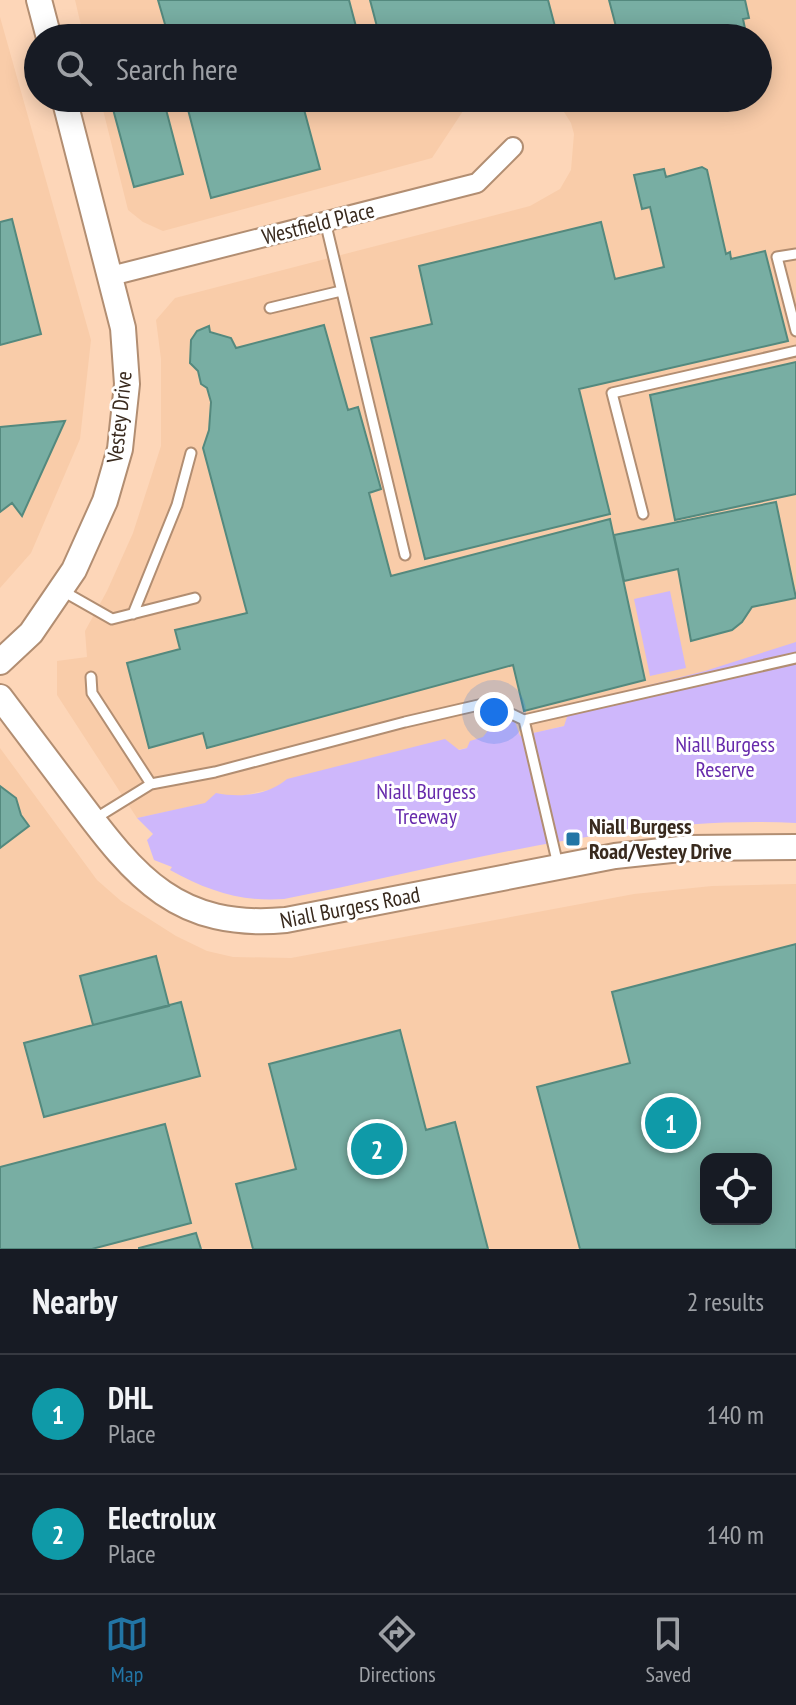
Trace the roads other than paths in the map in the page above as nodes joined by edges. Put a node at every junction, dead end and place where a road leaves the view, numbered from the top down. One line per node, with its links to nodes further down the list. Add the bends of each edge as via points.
1 (39, 0): 2 (street)
2 (45, 24)
3 (68, 112): 7 (street, Vestey Drive)
4 (513, 147): 5 (street, Westfield Place, via 477,183)
5 (325, 221): 7 (street, Westfield Place); 8 (lane)
6 (796, 254): 10 (lane, via 777,257)
7 (111, 276): 15 (street, Vestey Drive, via 123,328 127,384 120,449 105,501)
8 (341, 291): 9 (lane); 14 (lane)
9 (270, 308)
10 (796, 331)
11 (796, 351): 13 (lane, via 612,393)
12 (191, 453): 17 (lane, via 164,541)
13 (643, 514)
14 (405, 555)
15 (60, 590): 17 (lane, via 112,619); 19 (street, Vestey Drive, via 31,633)
16 (195, 598): 17 (lane)
17 (133, 614)
18 (796, 658): 22 (lane)
19 (0, 662)
20 (91, 677): 23 (lane, via 92,693)
21 (0, 697): 24 (street, Niall Burgess Road)
22 (524, 720): 23 (lane, via 483,704); 26 (lane)
23 (151, 784): 24 (lane)
24 (93, 820): 26 (street, Niall Burgess Road, via 137,874 157,889 193,909 243,921 307,917)
25 (796, 847): 26 (street, Niall Burgess Road, via 690,848)
26 (558, 865)

